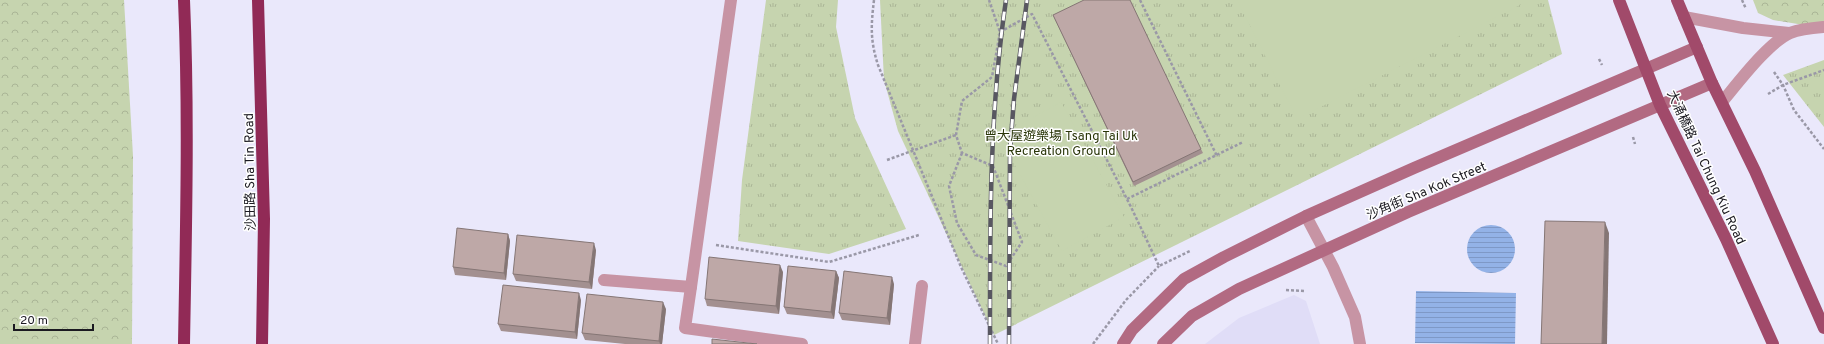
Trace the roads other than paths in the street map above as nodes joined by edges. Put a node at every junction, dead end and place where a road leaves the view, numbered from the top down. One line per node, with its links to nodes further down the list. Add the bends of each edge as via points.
1 (184, 0): 20 (highway, via 187,210)
2 (258, 0): 21 (highway, 沙田路 Sha Tin Road, via 264,219)
3 (731, 0): 18 (street)
4 (1619, 0): 10 (main road, 大涌橋路 Tai Chung Kiu Road)
5 (1677, 0): 6 (main road)
6 (1684, 17): 8 (street); 9 (main road)
7 (1824, 26): 8 (street)
8 (1790, 34): 12 (street, via 1761,56)
9 (1697, 47): 10 (main road, 沙角街 Sha Kok Street); 11 (main road)
10 (1646, 69): 13 (main road, 大涌橋路 Tai Chung Kiu Road); 14 (main road, 沙角街 Sha Kok Street)
11 (1712, 83): 12 (main road); 13 (main road, 沙角街 Sha Kok Street)
12 (1722, 102): 19 (main road)
13 (1660, 104): 15 (main road, 沙角街 Sha Kok Street); 27 (main road, 大涌橋路 Tai Chung Kiu Road, via 1723,232)
14 (1306, 216): 15 (street); 24 (main road, 沙角街 Sha Kok Street, via 1184,279 1132,330)
15 (1324, 250): 25 (main road, 沙角街 Sha Kok Street, via 1240,289 1192,316); 26 (street, via 1355,317)
16 (604, 280): 18 (street)
17 (922, 286): 23 (street)
18 (691, 287): 22 (street, via 686,328)
19 (1824, 328)
20 (184, 344)
21 (262, 344)
22 (802, 344)
23 (915, 344)
24 (1123, 344)
25 (1164, 344)
26 (1360, 344)
27 (1773, 344)

